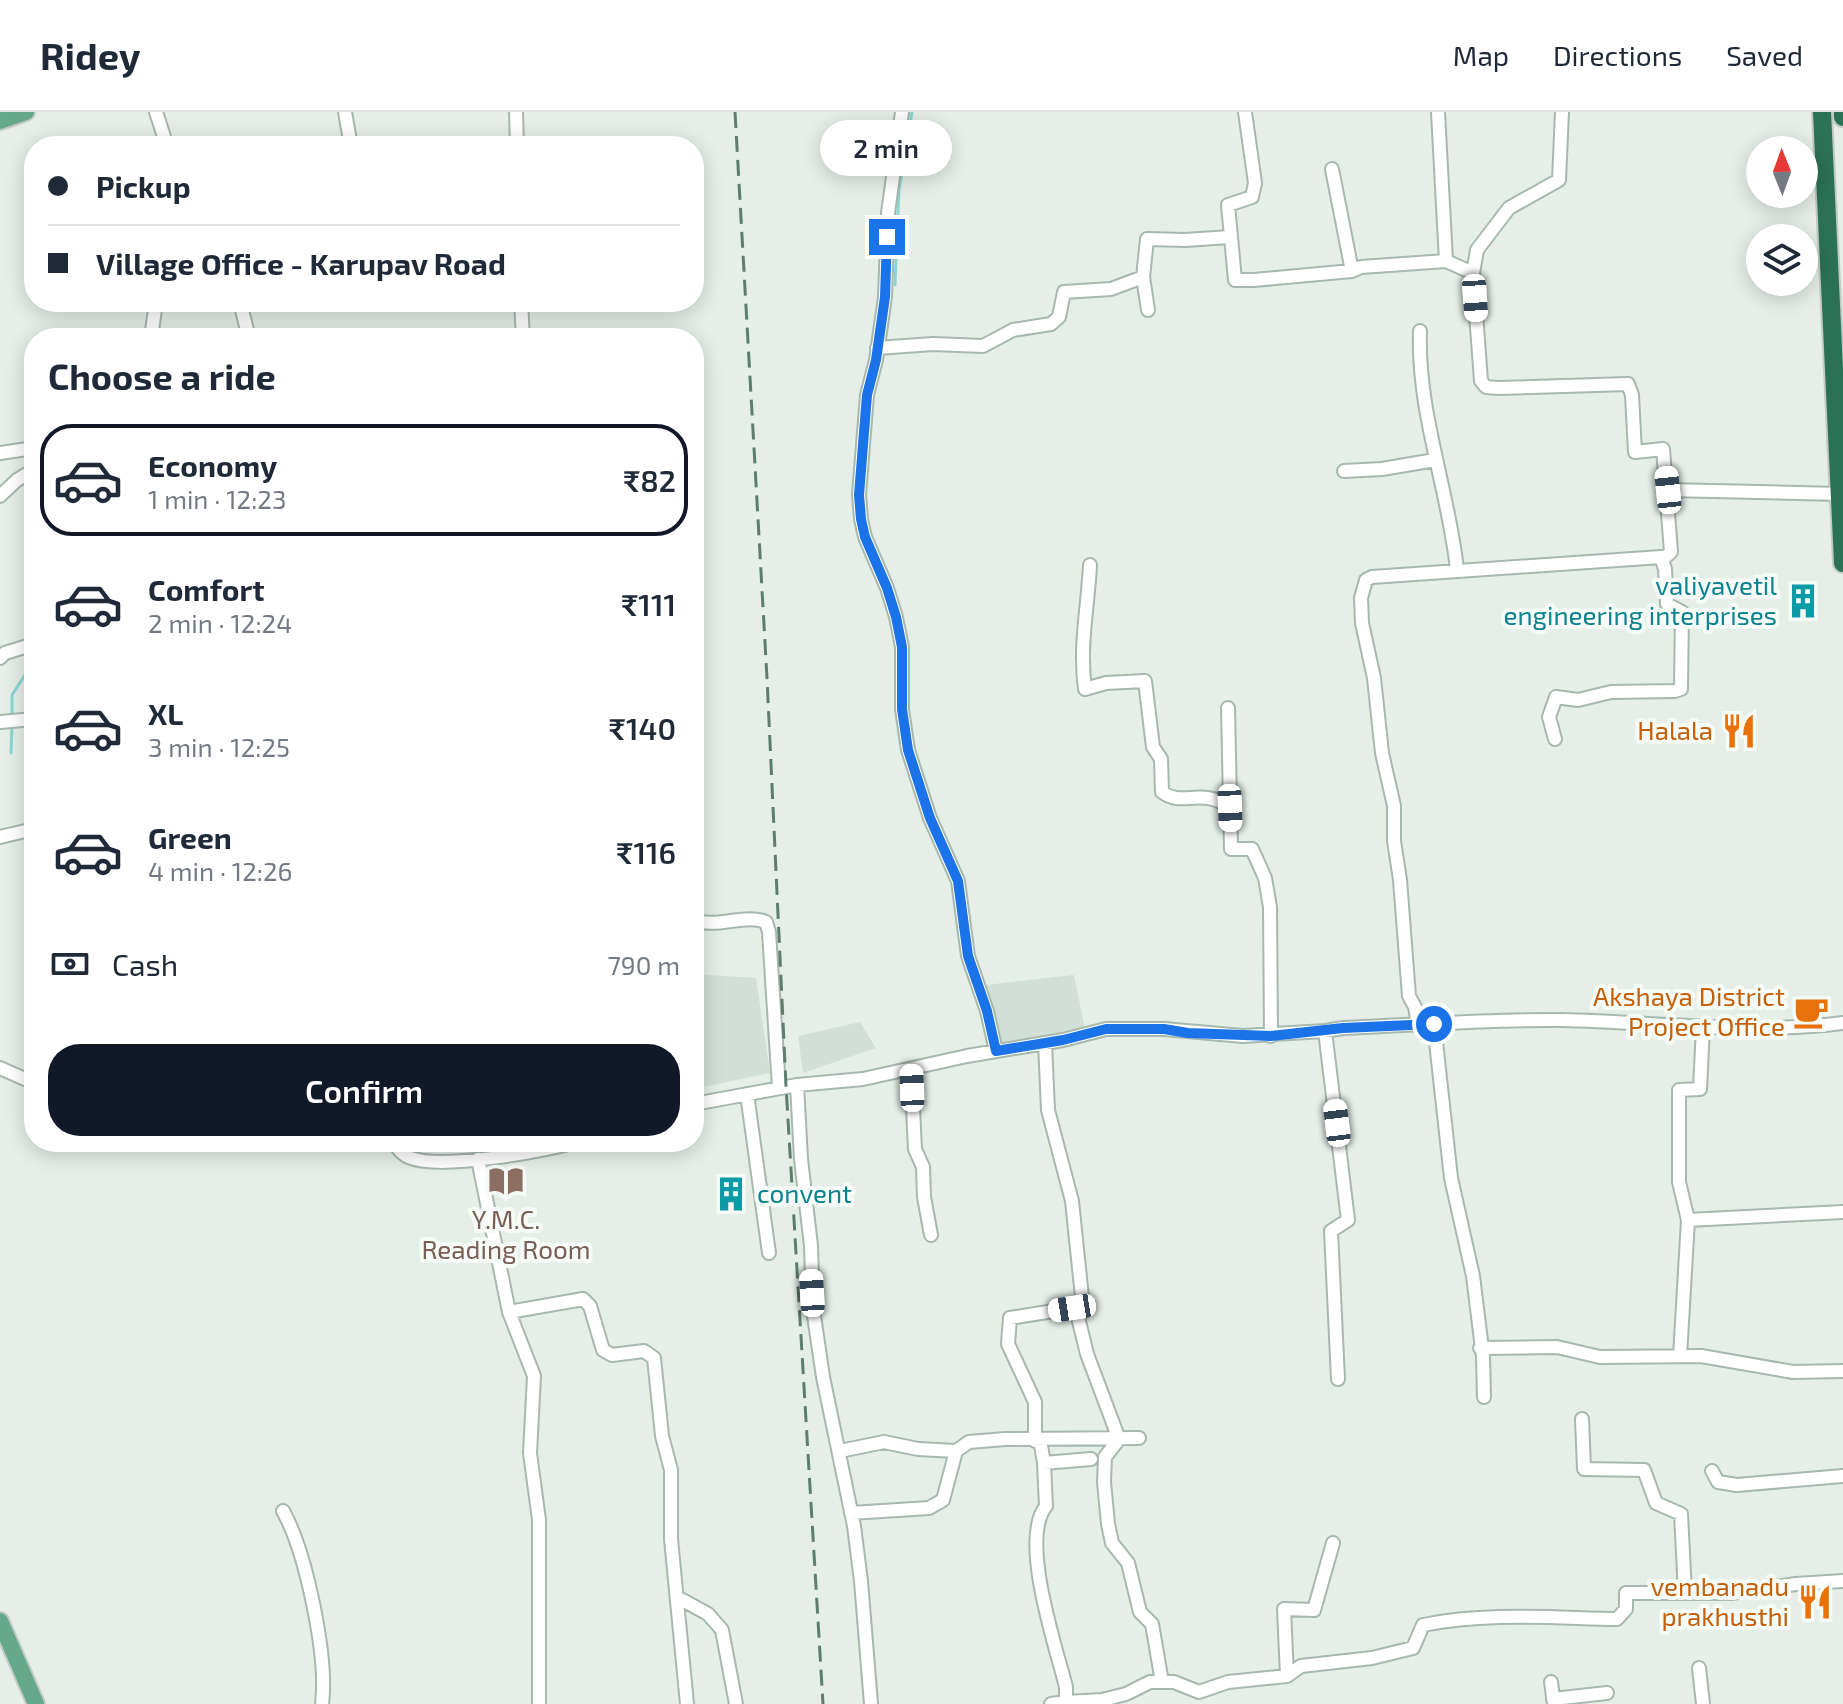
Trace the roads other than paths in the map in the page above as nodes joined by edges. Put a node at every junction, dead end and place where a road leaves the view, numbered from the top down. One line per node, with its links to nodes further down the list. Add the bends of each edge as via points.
1 (26, 112): 10 (main road)
2 (156, 112): 11 (street)
3 (345, 112): 12 (street)
4 (516, 112): 13 (street)
5 (902, 112): 22 (street)
6 (1245, 112): 15 (street, via 1254,194 1228,205)
7 (1438, 112): 16 (street)
8 (1562, 112): 18 (street, via 1559,180 1509,208 1477,250)
9 (1822, 112): 29 (highway)
10 (0, 121)
11 (163, 136)
12 (349, 136)
13 (517, 136)
14 (1332, 169): 17 (street)
15 (1230, 237): 17 (street, via 1235,280); 19 (street, via 1147,239)
16 (1446, 261): 17 (street); 18 (street)
17 (1352, 271)
18 (1473, 273): 28 (street, via 1482,385 1628,384 1635,452 1663,449)
19 (1143, 277): 20 (street); 22 (street, via 1111,289 1064,292 1059,317 1051,324 1013,330 983,346)
20 (1148, 310)
21 (1420, 331): 25 (street)
22 (877, 348): 52 (street, via 867,395 861,519 896,617 908,750 958,881 968,956)
23 (24, 449): 24 (street)
24 (0, 453)
25 (1435, 460): 26 (street); 34 (street)
26 (1344, 471)
27 (24, 476): 30 (street)
28 (1668, 490): 29 (street); 31 (street, via 1671,552)
29 (1839, 494): 32 (highway)
30 (0, 496)
31 (1663, 559): 34 (street); 40 (street, via 1667,604 1682,612 1681,689 1611,692 1578,700 1556,697 1549,717)
32 (1843, 563)
33 (1090, 565): 41 (street, via 1085,689 1145,681 1153,747 1161,759 1162,792 1170,799 1208,796)
34 (1457, 570): 46 (street, via 1372,577 1363,585 1361,598 1394,806 1409,996)
35 (24, 647): 36 (street)
36 (0, 658)
37 (1228, 708): 41 (street)
38 (24, 720): 39 (street)
39 (0, 722)
40 (1555, 739)
41 (1230, 808): 50 (street, via 1231,849 1252,849 1265,878)
42 (24, 831): 43 (street)
43 (0, 837)
44 (704, 921): 57 (street, via 766,922)
45 (1843, 1023): 48 (street)
46 (1418, 1024): 47 (street); 49 (street)
47 (1434, 1024): 48 (street, via 1560,1020); 69 (street, via 1451,1178 1473,1276)
48 (1703, 1027): 64 (street, via 1700,1089 1679,1090 1679,1182)
49 (1325, 1031): 50 (street); 72 (street, via 1348,1220 1331,1231)
50 (1271, 1036): 51 (street, via 1106,1029)
51 (1045, 1043): 52 (street); 67 (street, via 1048,1110 1072,1201 1082,1297)
52 (996, 1051): 54 (street)
53 (0, 1068): 55 (street)
54 (911, 1069): 56 (street); 65 (street, via 915,1149 923,1167)
55 (24, 1079)
56 (797, 1085): 57 (street); 78 (street, via 813,1309)
57 (779, 1088): 58 (street)
58 (747, 1094): 59 (street); 66 (street)
59 (704, 1102)
60 (402, 1152): 62 (street, via 427,1162)
61 (526, 1152): 62 (street)
62 (478, 1159): 68 (street)
63 (1843, 1212): 64 (street)
64 (1688, 1220): 70 (street)
65 (931, 1235)
66 (769, 1253)
67 (1075, 1305): 76 (street); 77 (street, via 1010,1318 1008,1344 1035,1402)
68 (509, 1312): 89 (street, via 583,1299 603,1350 612,1355 644,1351 654,1358 671,1470); 101 (street, via 534,1376 530,1453 539,1520)
69 (1480, 1348): 70 (street, via 1557,1347 1600,1357); 73 (street)
70 (1680, 1356): 71 (street, via 1793,1372)
71 (1843, 1371)
72 (1338, 1379)
73 (1484, 1397)
74 (1582, 1419): 88 (street, via 1584,1469 1644,1470 1656,1503 1681,1514)
75 (1139, 1438): 76 (street)
76 (1119, 1439): 77 (street); 93 (street, via 1105,1457 1108,1524 1112,1543 1128,1563 1140,1612 1152,1624)
77 (1038, 1440): 79 (street, via 969,1442); 81 (street)
78 (840, 1451): 79 (street, via 884,1442); 85 (street)
79 (956, 1451): 85 (street, via 943,1500 929,1508)
80 (1091, 1459): 81 (street)
81 (1044, 1463): 98 (street, via 1046,1506 1040,1513 1037,1560)
82 (1712, 1471): 83 (street, via 1718,1482 1737,1485)
83 (1843, 1476)
84 (283, 1511): 100 (street, via 296,1539 321,1644)
85 (851, 1513): 104 (street)
86 (1333, 1543): 92 (street, via 1314,1610 1284,1609)
87 (1843, 1581): 88 (street)
88 (1685, 1593): 92 (street, via 1626,1593 1626,1609 1617,1619 1437,1622 1423,1625 1413,1648 1301,1666)
89 (677, 1597): 102 (street); 103 (street, via 708,1614 722,1630)
90 (0, 1621): 99 (main road)
91 (1699, 1668): 107 (street)
92 (1287, 1676): 95 (street, via 1228,1682)
93 (1162, 1682): 95 (street); 98 (street, via 1102,1700)
94 (1551, 1682): 97 (street)
95 (1199, 1692): 106 (street)
96 (1607, 1693): 97 (street)
97 (1554, 1701)
98 (1066, 1702): 105 (street)
99 (36, 1704)
100 (322, 1704)
101 (539, 1704)
102 (687, 1704)
103 (736, 1704)
104 (871, 1704)
105 (1051, 1704)
106 (1207, 1704)
107 (1703, 1704)

